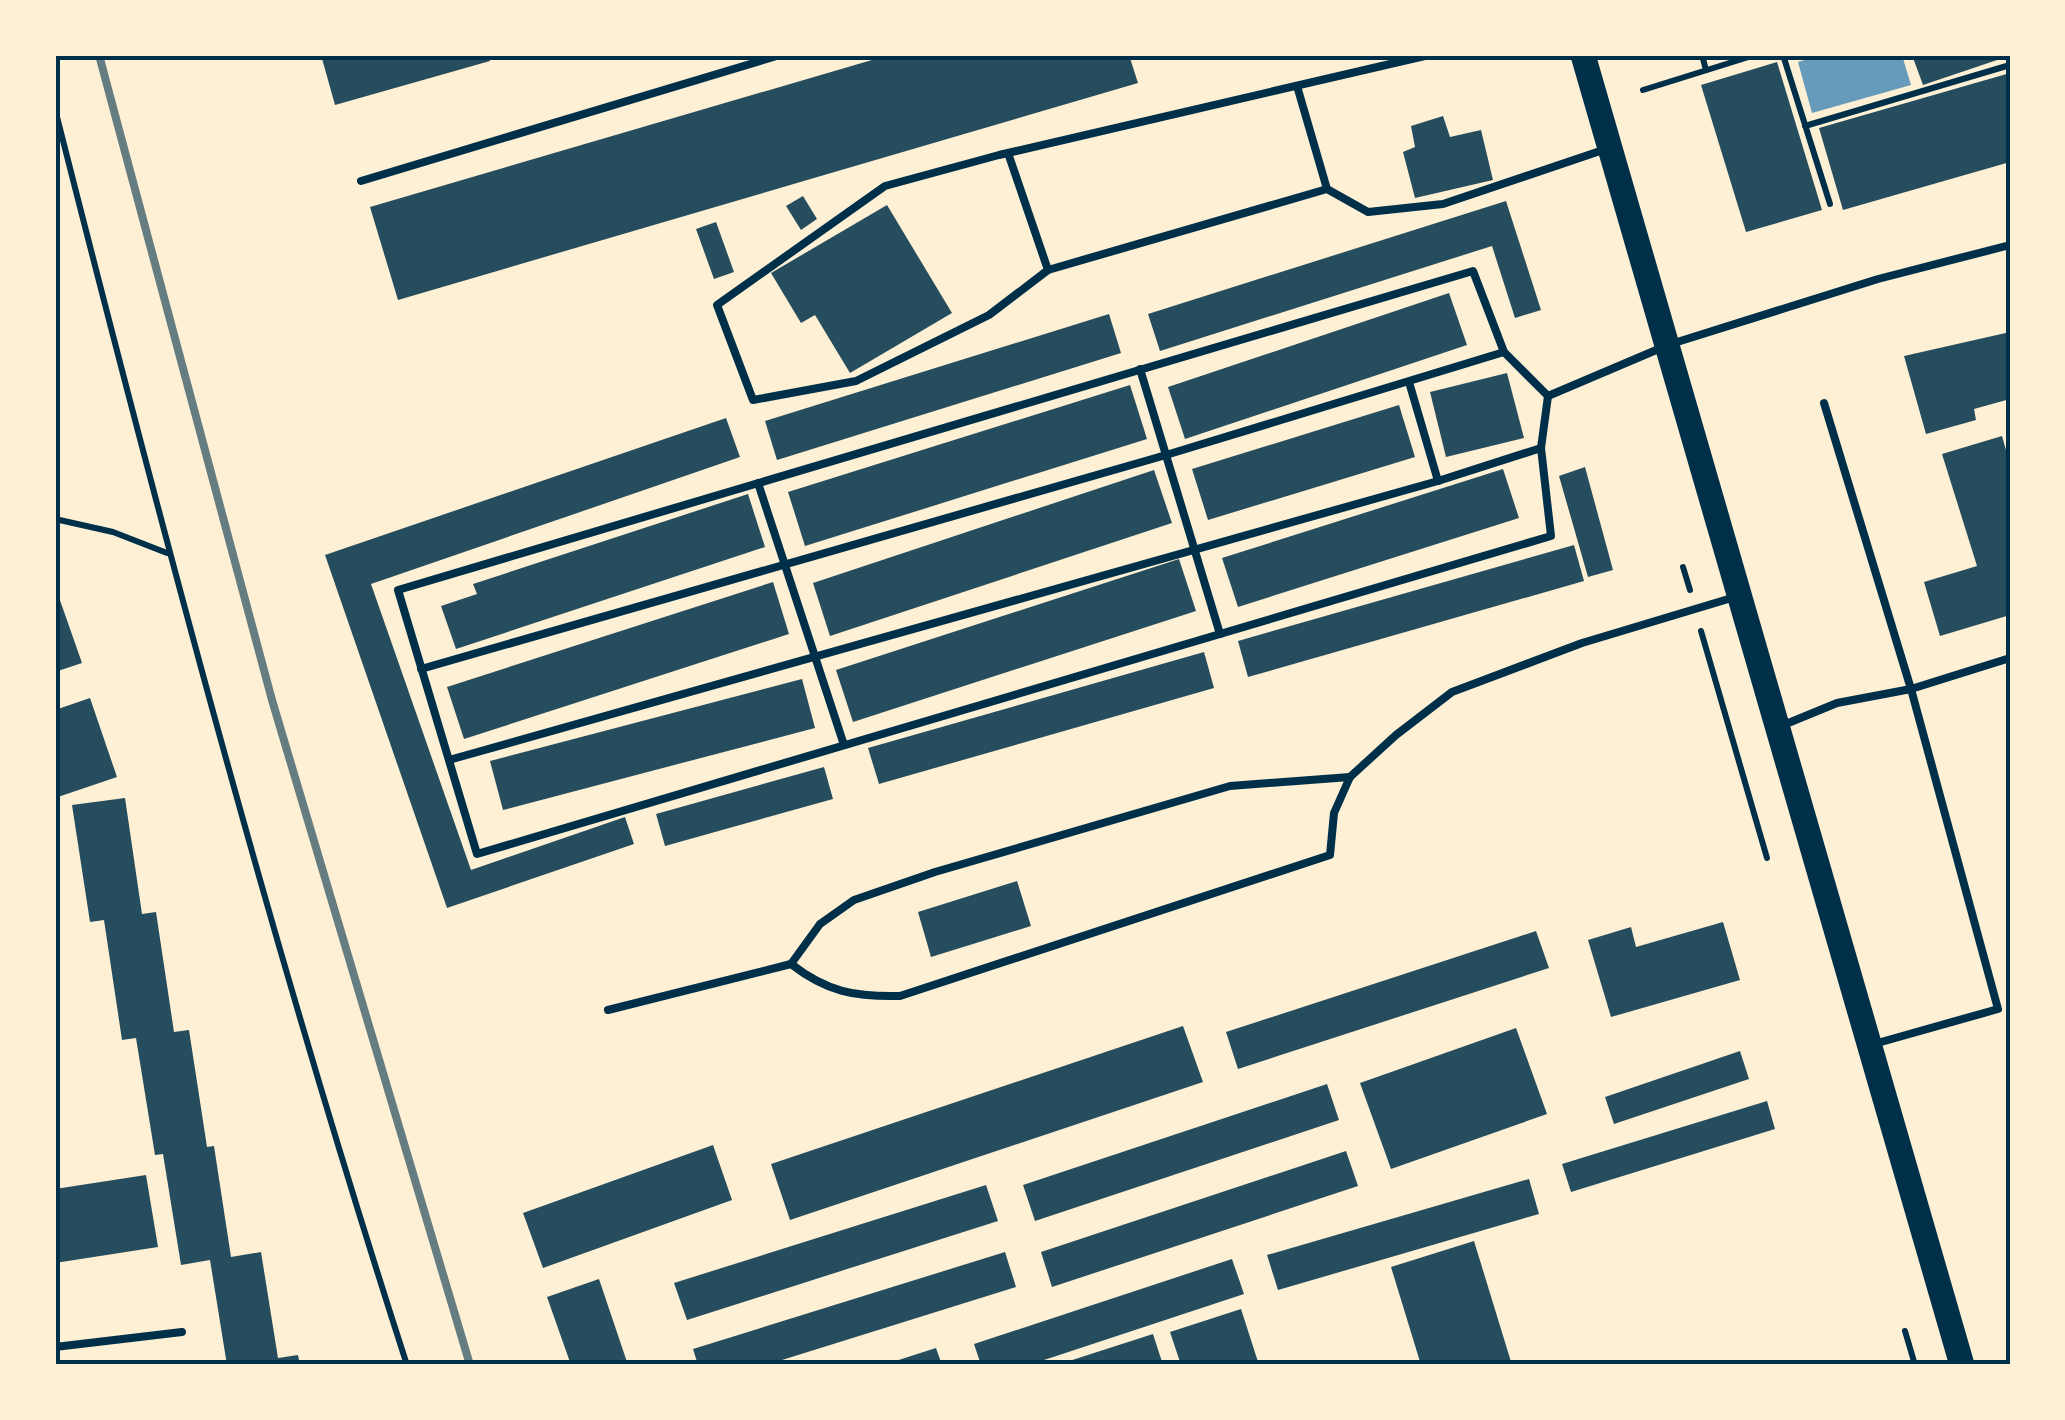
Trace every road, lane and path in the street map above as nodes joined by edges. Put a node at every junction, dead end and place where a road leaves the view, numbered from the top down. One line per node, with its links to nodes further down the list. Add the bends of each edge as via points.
1 (780, 55): 15 (lane)
2 (1430, 55): 9 (lane)
3 (1583, 55): 13 (main road)
4 (1702, 55): 8 (path)
5 (1755, 55): 8 (path)
6 (1783, 55): 12 (path)
7 (2010, 65): 12 (path)
8 (1706, 70): 10 (path)
9 (1297, 86): 14 (lane); 16 (lane)
10 (1643, 90)
11 (55, 109): 32 (path)
12 (1806, 126): 17 (path)
13 (1610, 148): 16 (lane, via 1443,204 1368,212); 20 (main road)
14 (1008, 153): 19 (lane); 19 (lane, via 885,186 718,305 752,400 856,381 988,315)
15 (361, 181)
16 (1327, 188): 19 (lane)
17 (1830, 204)
18 (2010, 245): 20 (lane)
19 (1048, 270)
20 (1666, 346): 24 (lane); 35 (main road)
21 (1504, 352): 22 (lane, via 1473,271); 23 (lane); 24 (lane)
22 (1140, 369): 27 (lane); 29 (lane)
23 (1409, 382): 27 (lane); 28 (lane)
24 (1548, 396): 26 (lane)
25 (1824, 402): 41 (lane)
26 (1541, 448): 28 (lane); 37 (lane, via 1550,536)
27 (1166, 456): 31 (lane); 33 (lane)
28 (1438, 481): 31 (lane)
29 (758, 483): 33 (lane); 40 (lane, via 398,590)
30 (55, 519): 32 (path)
31 (1194, 550): 37 (lane); 38 (lane)
32 (167, 553): 55 (path)
33 (784, 565): 38 (lane); 40 (lane)
34 (1683, 567): 36 (path)
35 (1739, 596): 36 (lane); 42 (main road)
36 (1695, 609): 45 (lane, via 1452,692); 46 (path)
37 (1220, 634): 43 (lane)
38 (814, 657): 43 (lane); 44 (lane)
39 (2010, 658): 41 (lane)
40 (421, 669): 44 (lane)
41 (1911, 689): 42 (lane, via 1838,703); 48 (lane)
42 (1777, 728): 51 (main road)
43 (844, 745): 44 (lane, via 478,854)
44 (449, 760)
45 (1350, 778): 47 (lane, via 1230,786 935,872 854,900 820,924); 47 (lane, via 1334,813 1330,855 1312,861 900,996 860,996 815,983)
46 (1767, 858)
47 (791, 964): 49 (lane)
48 (1998, 1008): 50 (lane); 51 (lane)
49 (608, 1010)
50 (2010, 1016)
51 (1869, 1046): 57 (main road)
52 (182, 1332): 54 (lane)
53 (1905, 1332): 56 (path)
54 (55, 1347)
55 (406, 1365)
56 (1915, 1365)
57 (1962, 1365)

